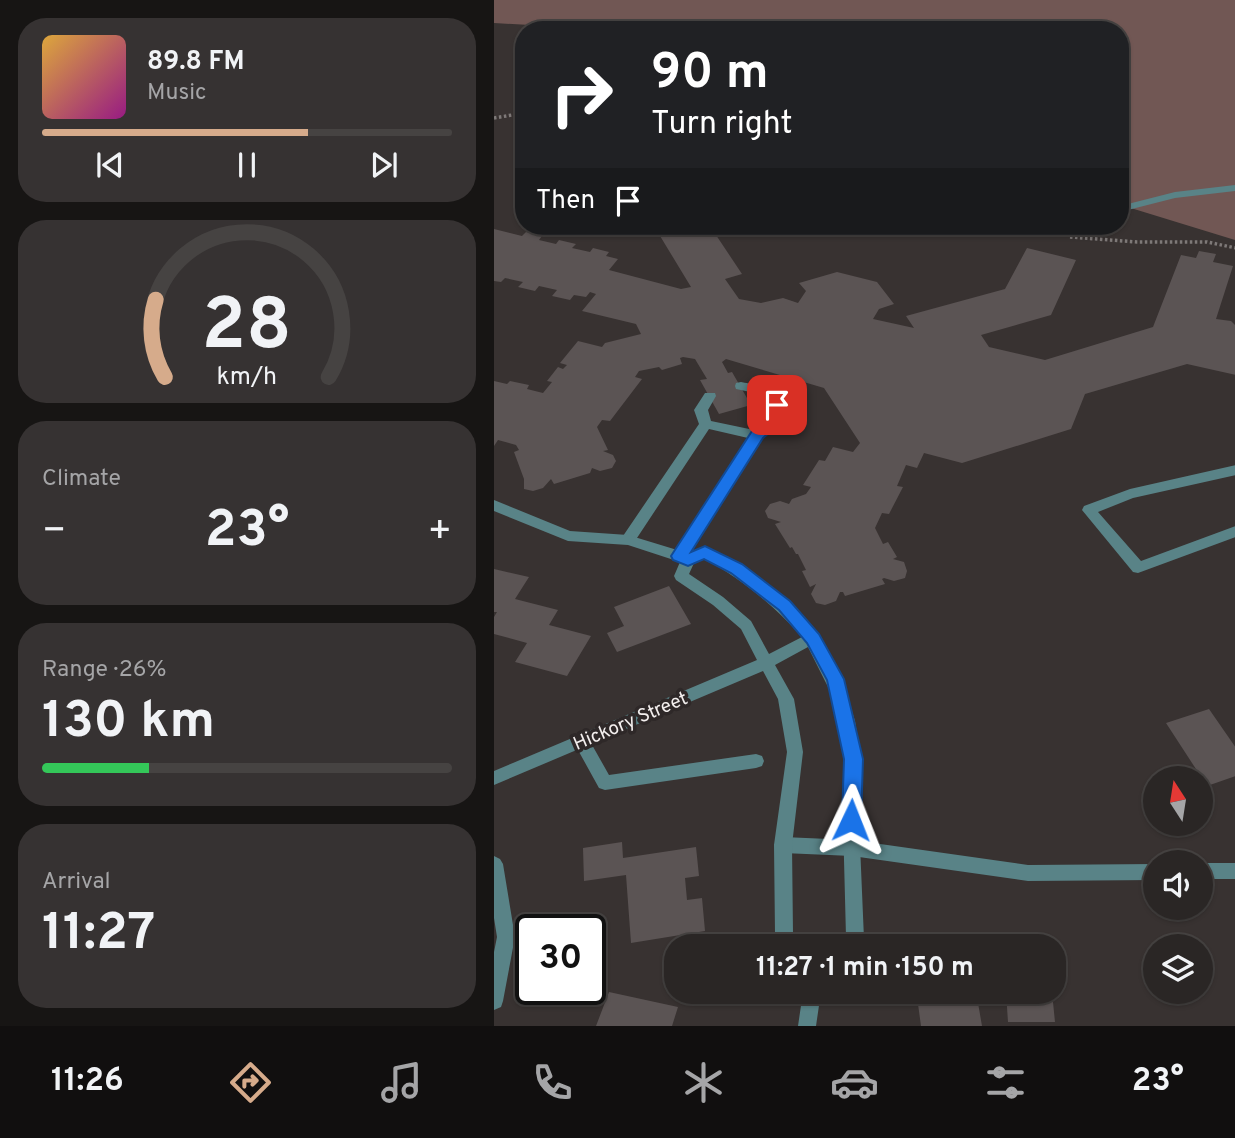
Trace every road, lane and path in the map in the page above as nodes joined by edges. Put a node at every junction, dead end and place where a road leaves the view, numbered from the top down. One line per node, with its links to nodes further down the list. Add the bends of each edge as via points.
1 (515, 114): 2 (path)
2 (494, 118)
3 (1235, 188): 4 (street, via 1175,195)
4 (1129, 207)
5 (1038, 235): 6 (path, via 1197,241)
6 (1235, 248)
7 (741, 386): 10 (street, via 764,391 777,405 772,422)
8 (710, 396): 9 (street, via 701,410)
9 (706, 424): 10 (street); 14 (street)
10 (757, 435): 15 (street)
11 (1235, 470): 13 (street, via 1130,494 1089,510 1138,568)
12 (494, 505): 14 (street, via 568,536)
13 (1235, 531)
14 (628, 540): 15 (street)
15 (684, 558): 16 (street, via 705,552 736,569 784,605); 17 (street, via 681,576 747,625)
16 (813, 638): 17 (street, Hickory Street); 22 (street, via 836,679 853,759)
17 (765, 663): 18 (street, Hickory Street); 21 (street, via 786,699 794,752)
18 (581, 741): 19 (street, via 605,783); 20 (street, Hickory Street)
19 (756, 761)
20 (494, 778)
21 (783, 845): 22 (street); 27 (street)
22 (852, 848): 26 (street, via 1028,873); 28 (street)
23 (494, 864): 29 (street, via 506,937)
24 (1213, 871): 25 (street)
25 (1235, 871)
26 (1143, 872)
27 (784, 934)
28 (856, 934)
29 (494, 1001)
30 (810, 1004): 31 (street)
31 (807, 1026)

